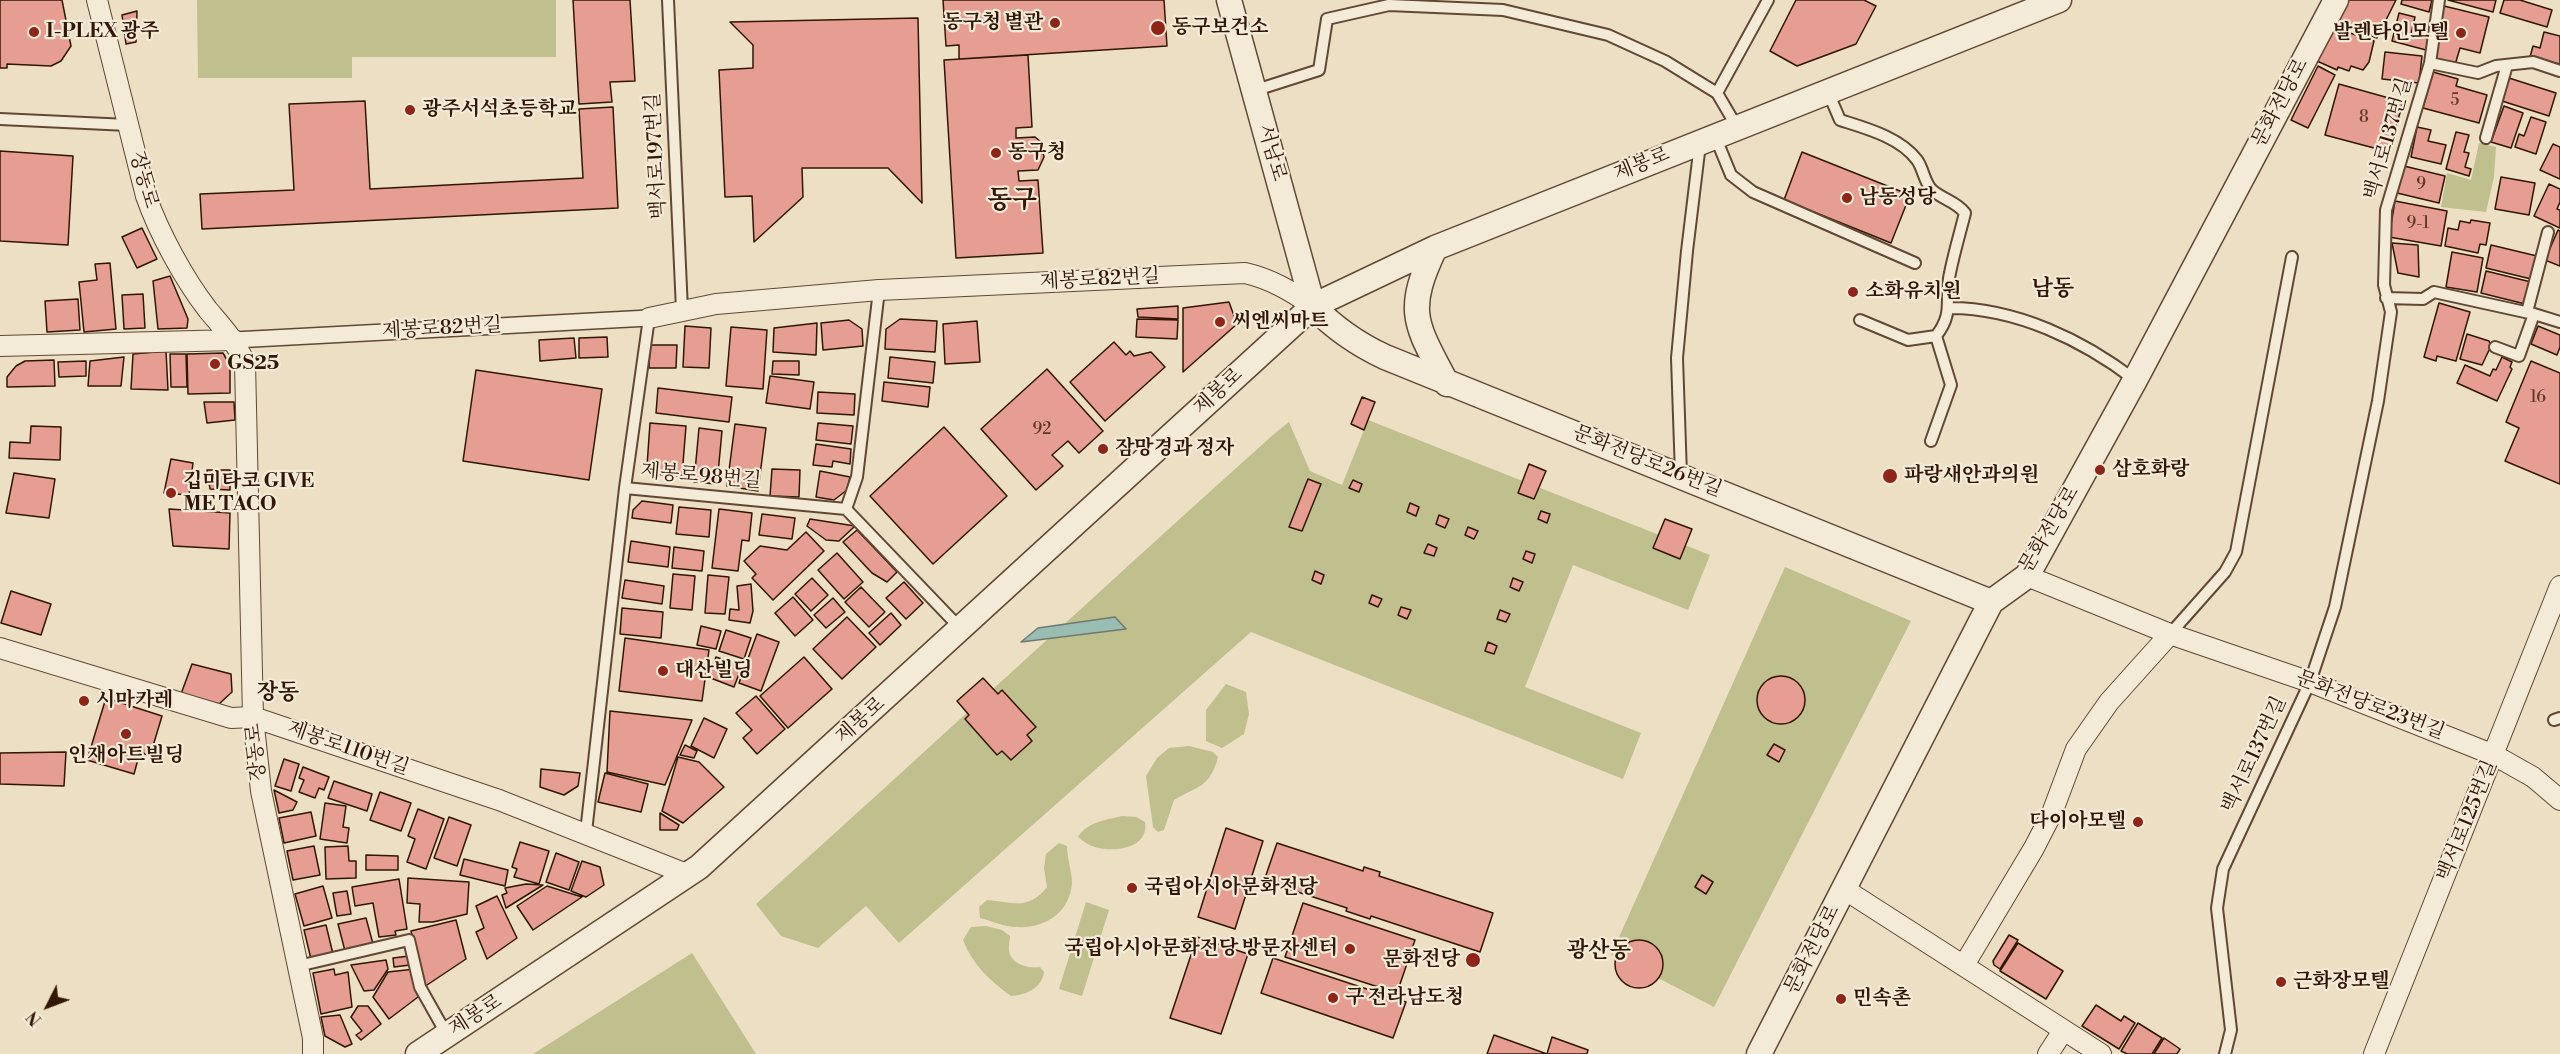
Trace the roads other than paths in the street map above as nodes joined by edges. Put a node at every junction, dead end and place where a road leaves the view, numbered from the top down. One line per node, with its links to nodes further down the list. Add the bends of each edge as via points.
1 (97, 0): 17 (street, 장동로)
2 (668, 0): 29 (lane, 백서로197번길)
3 (1229, 0): 13 (street, 서남로)
4 (1768, 0): 15 (lane)
5 (2059, 0): 14 (street, 제봉로)
6 (2336, 0): 38 (street, 문화전당로)
7 (2439, 0): 10 (lane, 백서로137번길)
8 (1388, 3): 9 (lane); 13 (lane, via 1327,19 1319,70)
9 (1504, 5): 15 (lane, via 1636,46)
10 (2430, 63): 11 (lane, 백서로137번길, via 2478,73); 26 (lane, 백서로137번길, via 2386,210)
11 (2507, 65): 12 (lane, 백서로137번길, via 2533,62); 19 (lane)
12 (2560, 71)
13 (1253, 91): 27 (street, 서남로)
14 (1827, 92): 18 (street, 제봉로); 28 (lane, via 1840,120 1891,139 1918,160 1930,188 1965,213 1949,276)
15 (1717, 93): 18 (lane)
16 (0, 119): 17 (lane)
17 (128, 125): 35 (street, 장동로, via 157,227 207,309)
18 (1737, 127): 20 (street, 제봉로)
19 (2486, 138)
20 (1708, 139): 22 (street, 제봉로); 24 (lane, via 1731,175 1753,192); 41 (lane, via 1687,250 1677,358)
21 (2548, 232): 30 (lane)
22 (1435, 248): 27 (street, 제봉로); 39 (street, via 1419,285 1417,319)
23 (2292, 257): 48 (lane, via 2236,552 2225,573)
24 (1915, 263)
25 (879, 290): 27 (street, 제봉로82번길, via 1245,273 1286,287); 29 (street, 제봉로82번길); 43 (lane, via 857,477)
26 (2386, 298): 30 (lane, via 2423,299 2434,292); 50 (lane, 백서로137번길, via 2391,312 2378,401 2335,607)
27 (1313, 306): 39 (street, 문화전당로26번길, via 1356,343); 47 (street, 제봉로)
28 (1950, 308): 34 (lane, via 1946,324); 38 (lane, via 1968,308 2041,326 2109,360)
29 (682, 310): 31 (street, 제봉로82번길)
30 (2531, 313): 33 (lane); 37 (lane, via 2519,356)
31 (649, 318): 35 (street, 제봉로82번길); 42 (lane)
32 (1860, 320): 34 (lane, via 1908,340)
33 (2560, 322)
34 (1936, 336): 40 (lane, via 1951,385)
35 (234, 340): 36 (street); 51 (street, 장동로, via 245,363)
36 (0, 346)
37 (2495, 347)
38 (2135, 380): 44 (street, 문화전당로)
39 (1447, 384): 41 (street, 문화전당로26번길)
40 (1931, 441)
41 (1681, 475): 46 (street, 문화전당로26번길)
42 (625, 488): 43 (lane, 제봉로98번길); 54 (lane, 제봉로98번길)
43 (846, 509): 47 (lane)
44 (2027, 576): 46 (street, 문화전당로); 48 (street, 문화전당로23번길)
45 (2560, 586): 52 (street, 백서로125번길)
46 (1991, 602): 56 (street, 문화전당로)
47 (962, 629): 55 (street, 제봉로)
48 (2170, 634): 50 (street, 문화전당로23번길); 57 (street, via 2109,702 2076,748 2052,813 2034,848)
49 (0, 648): 51 (street, 제봉로110번길, via 231,718)
50 (2310, 682): 52 (street, 문화전당로23번길); 66 (lane, 백서로137번길, via 2223,869 2217,908 2231,1030)
51 (253, 717): 54 (street, 제봉로110번길); 58 (street, 장동로, via 261,791)
52 (2494, 755): 53 (street, 문화전당로23번길, via 2533,777); 67 (street, 백서로125번길)
53 (2560, 800)
54 (586, 832): 55 (street, 제봉로110번길)
55 (689, 875): 60 (street, 제봉로)
56 (1844, 889): 57 (street); 63 (street, 문화전당로)
57 (1964, 965): 59 (street)
58 (298, 966): 60 (lane, via 409,940 420,987); 61 (street, 장동로)
59 (2063, 1031): 64 (street); 65 (street)
60 (447, 1035): 62 (street, 제봉로)
61 (314, 1054)
62 (418, 1054)
63 (1759, 1054)
64 (2048, 1054)
65 (2101, 1054)
66 (2225, 1054)
67 (2374, 1054)

